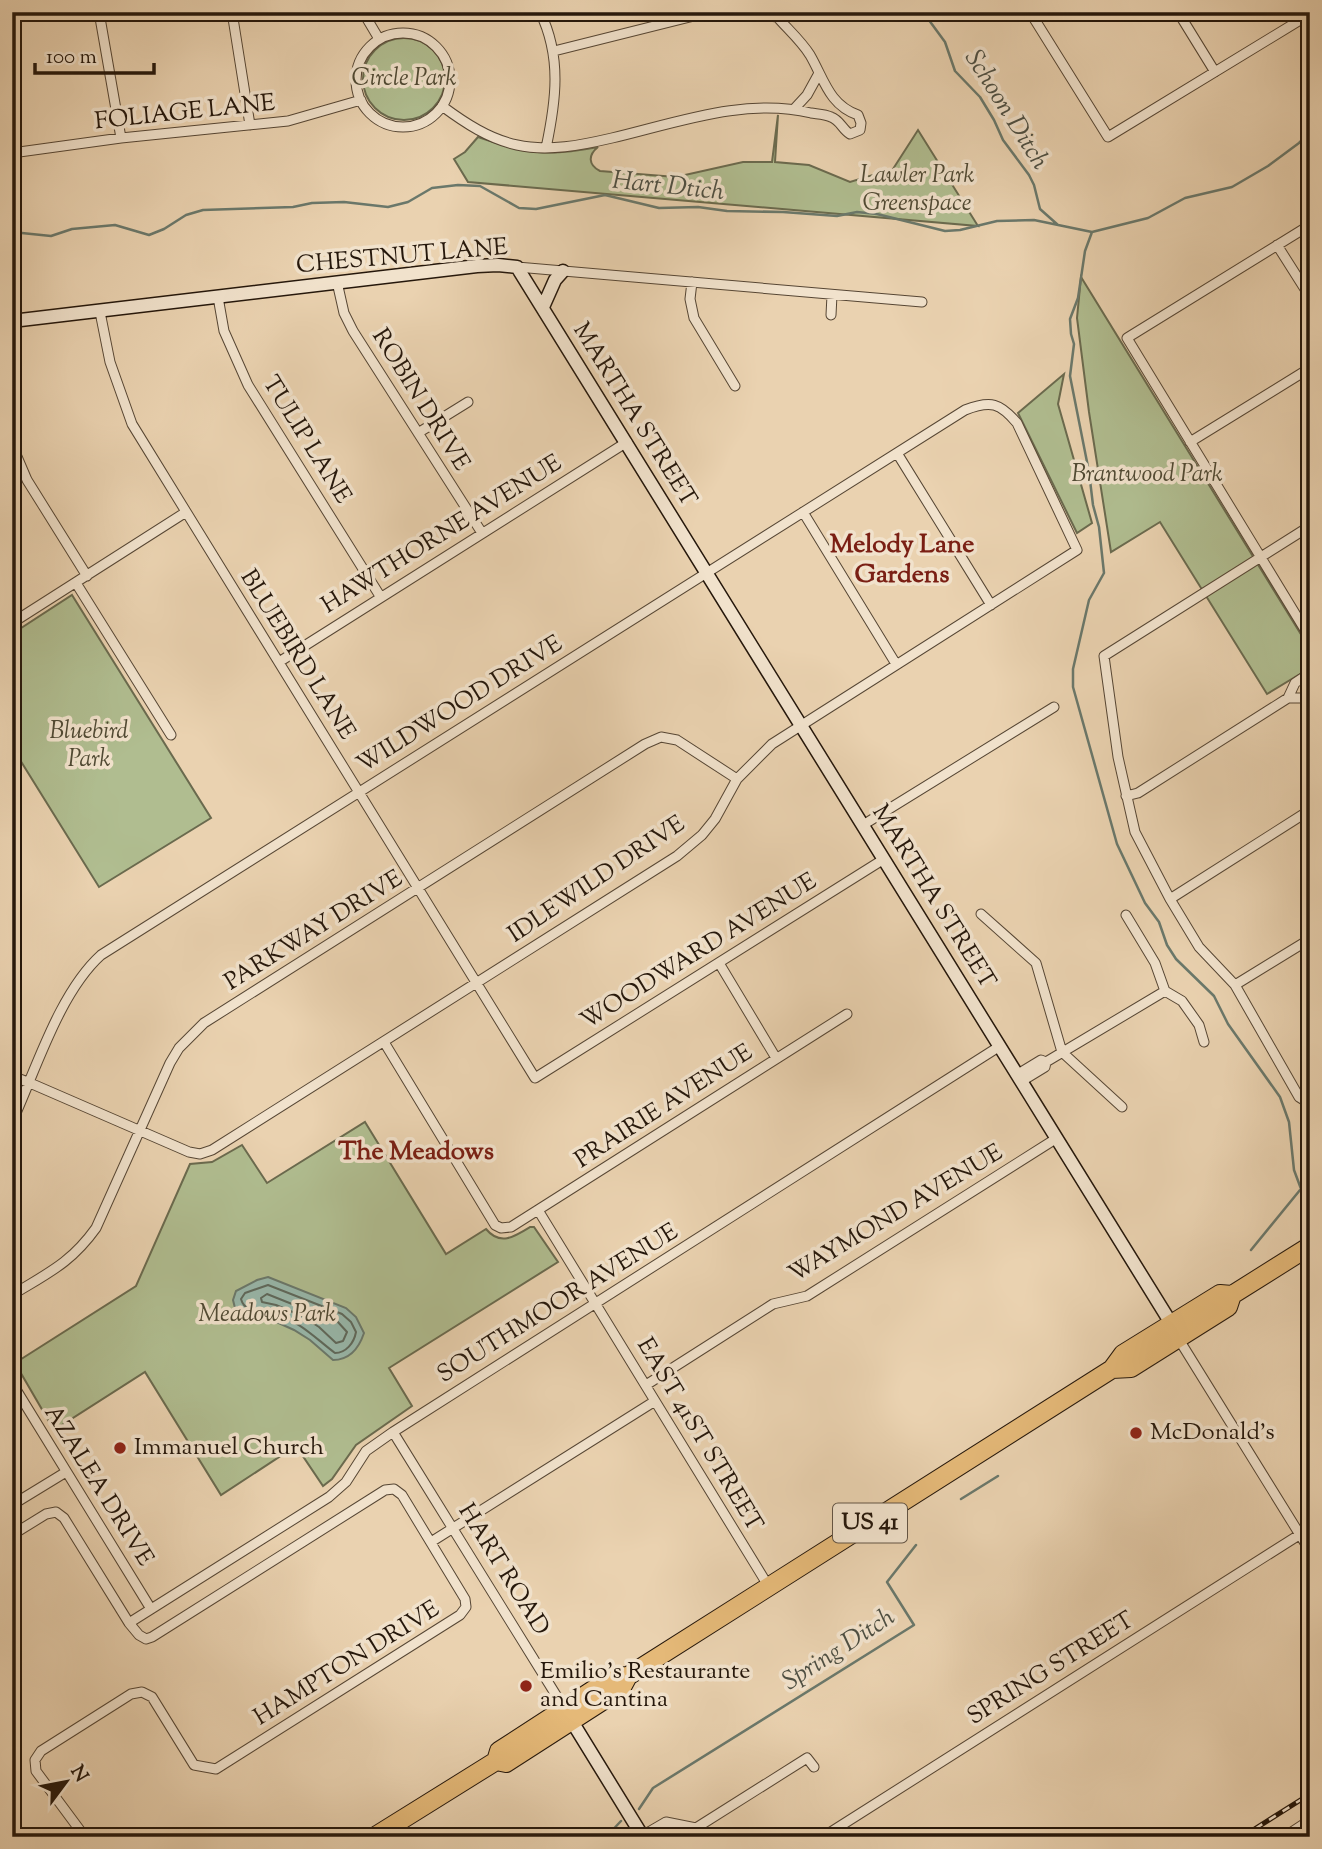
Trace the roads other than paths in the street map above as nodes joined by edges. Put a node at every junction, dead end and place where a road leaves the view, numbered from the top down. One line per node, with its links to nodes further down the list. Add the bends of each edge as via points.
1 (99, 12): 19 (street)
2 (232, 12): 18 (street)
3 (363, 12): 11 (street)
4 (540, 12): 12 (street)
5 (702, 12): 12 (street)
6 (740, 12): 10 (street)
7 (1030, 12): 13 (street, via 1108,137)
8 (1178, 12): 13 (street)
9 (1310, 14): 13 (street)
10 (775, 15): 14 (street, via 811,57)
11 (379, 39): 15 (street, via 358,66); 16 (street, via 403,32 428,39 437,47 449,70 448,95)
12 (554, 51): 20 (street, via 555,106)
13 (1215, 72)
14 (818, 75): 17 (street); 17 (street, via 834,100 858,115 860,130 850,134 839,120)
15 (361, 100): 16 (street, via 379,120 404,127 429,119); 18 (street, FOLIAGE LANE, via 288,121)
16 (442, 106): 20 (street, via 494,139)
17 (795, 108): 20 (street, via 726,112 587,144)
18 (250, 125): 19 (street, FOLIAGE LANE)
19 (121, 138): 21 (street, FOLIAGE LANE)
20 (546, 148)
21 (12, 153)
22 (1310, 225): 23 (street)
23 (1277, 245): 30 (street); 41 (street, via 1127,338)
24 (517, 267): 25 (street, CHESTNUT LANE); 26 (street, CHESTNUT LANE, via 477,266); 32 (street, MARTHA STREET)
25 (563, 271): 27 (street, CHESTNUT LANE); 32 (street)
26 (337, 282): 29 (street, CHESTNUT LANE); 39 (street, ROBIN DRIVE, via 353,331)
27 (692, 282): 28 (street, CHESTNUT LANE); 37 (street, via 694,318)
28 (832, 295): 31 (street, CHESTNUT LANE); 34 (street)
29 (218, 297): 33 (street, CHESTNUT LANE); 53 (street, TULIP LANE, via 224,331 248,385)
30 (1310, 297)
31 (922, 302)
32 (543, 307): 40 (street, MARTHA STREET)
33 (100, 312): 35 (street, CHESTNUT LANE); 44 (street, BLUEBIRD LANE, via 110,362 132,424)
34 (831, 315)
35 (12, 321)
36 (1310, 369): 41 (street)
37 (734, 386)
38 (468, 402): 39 (street)
39 (418, 433): 47 (street, ROBIN DRIVE)
40 (627, 442): 47 (street, HAWTHORNE AVENUE); 50 (street, MARTHA STREET)
41 (1190, 442): 49 (street)
42 (12, 445): 51 (street, via 27,480)
43 (897, 453): 45 (street, WILDWOOD DRIVE); 48 (street, WILDWOOD DRIVE, via 965,410 992,404 1005,410 1017,423); 54 (street)
44 (186, 512): 51 (street); 57 (street, BLUEBIRD LANE)
45 (803, 512): 50 (street, WILDWOOD DRIVE); 58 (street)
46 (1310, 526): 49 (street)
47 (482, 533): 53 (street, HAWTHORNE AVENUE)
48 (1077, 550): 54 (street, IDLEWILD DRIVE)
49 (1260, 556): 56 (street); 67 (street, via 1104,656)
50 (707, 572): 63 (street, MARTHA STREET); 66 (street, WILDWOOD DRIVE)
51 (87, 576): 52 (street)
52 (76, 583): 55 (street); 64 (street)
53 (380, 596): 57 (street, HAWTHORNE AVENUE)
54 (991, 605): 58 (street, IDLEWILD DRIVE)
55 (12, 623)
56 (1310, 638)
57 (279, 662): 66 (street, BLUEBIRD LANE)
58 (896, 664): 63 (street, IDLEWILD DRIVE)
59 (1310, 673): 61 (street, via 1295,683)
60 (1310, 694): 61 (street)
61 (1288, 698): 67 (street, via 1138,793)
62 (1054, 707): 69 (street)
63 (800, 724): 65 (street, IDLEWILD DRIVE); 69 (street, MARTHA STREET)
64 (171, 734)
65 (737, 779): 71 (street, PARKWAY DRIVE, via 677,740 662,737); 77 (street, IDLEWILD DRIVE, via 715,819 677,856)
66 (359, 792): 71 (street, BLUEBIRD LANE); 89 (street, WILDWOOD DRIVE, via 86,969)
67 (1126, 796): 72 (street, via 1135,832)
68 (1310, 810): 72 (street)
69 (863, 825): 70 (street, MARTHA STREET)
70 (884, 859): 76 (street, WOODWARD AVENUE); 83 (street, MARTHA STREET)
71 (418, 888): 77 (street, BLUEBIRD LANE); 95 (street, PARKWAY DRIVE, via 191,1034 178,1048)
72 (1170, 899): 78 (street, via 1199,947)
73 (981, 914): 84 (street, via 1036,964)
74 (1126, 915): 79 (street, via 1155,963)
75 (1310, 939): 78 (street)
76 (719, 963): 85 (street); 87 (street, WOODWARD AVENUE)
77 (476, 983): 81 (street, IDLEWILD DRIVE); 87 (street, BLUEBIRD LANE)
78 (1235, 985): 91 (street)
79 (1165, 991): 82 (street, via 1187,1007); 84 (street)
80 (847, 1014): 85 (street, PRAIRIE AVENUE)
81 (384, 1042): 95 (street, IDLEWILD DRIVE, via 212,1150 189,1152); 97 (street, PRAIRIE AVENUE, via 495,1225 511,1227)
82 (1204, 1042)
83 (1000, 1046): 88 (street, MARTHA STREET); 100 (street, SOUTHMOOR AVENUE)
84 (1062, 1052): 88 (street, via 1046,1062 1041,1060); 93 (street)
85 (776, 1058): 97 (street, PRAIRIE AVENUE)
86 (12, 1076): 89 (street, IDLEWILD DRIVE)
87 (535, 1078)
88 (1020, 1078): 96 (street, MARTHA STREET)
89 (30, 1083): 94 (street, WILDWOOD DRIVE); 95 (street, IDLEWILD DRIVE)
90 (1310, 1090): 91 (street)
91 (1299, 1097): 92 (street)
92 (1310, 1104)
93 (1122, 1107)
94 (12, 1122)
95 (139, 1131): 99 (street, PARKWAY DRIVE, via 96,1228 80,1249)
96 (1058, 1138): 101 (street, MARTHA STREET); 103 (street, WAYMOND AVENUE, via 807,1296 773,1304)
97 (538, 1210): 100 (street, EAST 41ST STREET)
98 (1310, 1246): 101 (highway, US 41, via 1232,1295 1220,1294)
99 (12, 1295)
100 (595, 1303): 103 (street, EAST 41ST STREET); 105 (street, SOUTHMOOR AVENUE)
101 (1175, 1331): 110 (street, MARTHA STREET); 114 (highway, US 41, via 1131,1368 1112,1369)
102 (12, 1383): 106 (street, AZALEA DRIVE)
103 (646, 1385): 104 (street, EAST 41ST STREET)
104 (656, 1401): 109 (street); 114 (street, EAST 41ST STREET)
105 (393, 1432): 109 (street, HART ROAD); 115 (street, SOUTHMOOR AVENUE, via 366,1451 346,1482 329,1497)
106 (66, 1472): 107 (street); 115 (street, AZALEA DRIVE)
107 (12, 1505)
108 (1310, 1528): 110 (street, SPRING STREET)
109 (453, 1529): 112 (street); 117 (street, HART ROAD)
110 (1299, 1534): 113 (street, MARTHA STREET); 123 (street, SPRING STREET)
111 (12, 1535): 116 (street, via 46,1514 56,1512 64,1518)
112 (431, 1542): 116 (street, HAMPTON DRIVE, via 402,1495 385,1490 152,1637 139,1635); 121 (street, HAMPTON DRIVE, via 465,1599 460,1615 216,1769 194,1765 152,1697 142,1692 131,1694 41,1751 35,1760 36,1771)
113 (1310, 1551)
114 (769, 1587): 117 (highway, US 41, via 628,1676 621,1689)
115 (150, 1609): 116 (street)
116 (129, 1623)
117 (568, 1714): 120 (street, HART ROAD); 122 (highway, US 41, via 506,1763 496,1761)
118 (814, 1767): 120 (street, via 807,1758 696,1828 666,1822)
119 (1310, 1821): 124 (street)
120 (643, 1836)
121 (85, 1837)
122 (374, 1837)
123 (823, 1837)
124 (1284, 1837)

